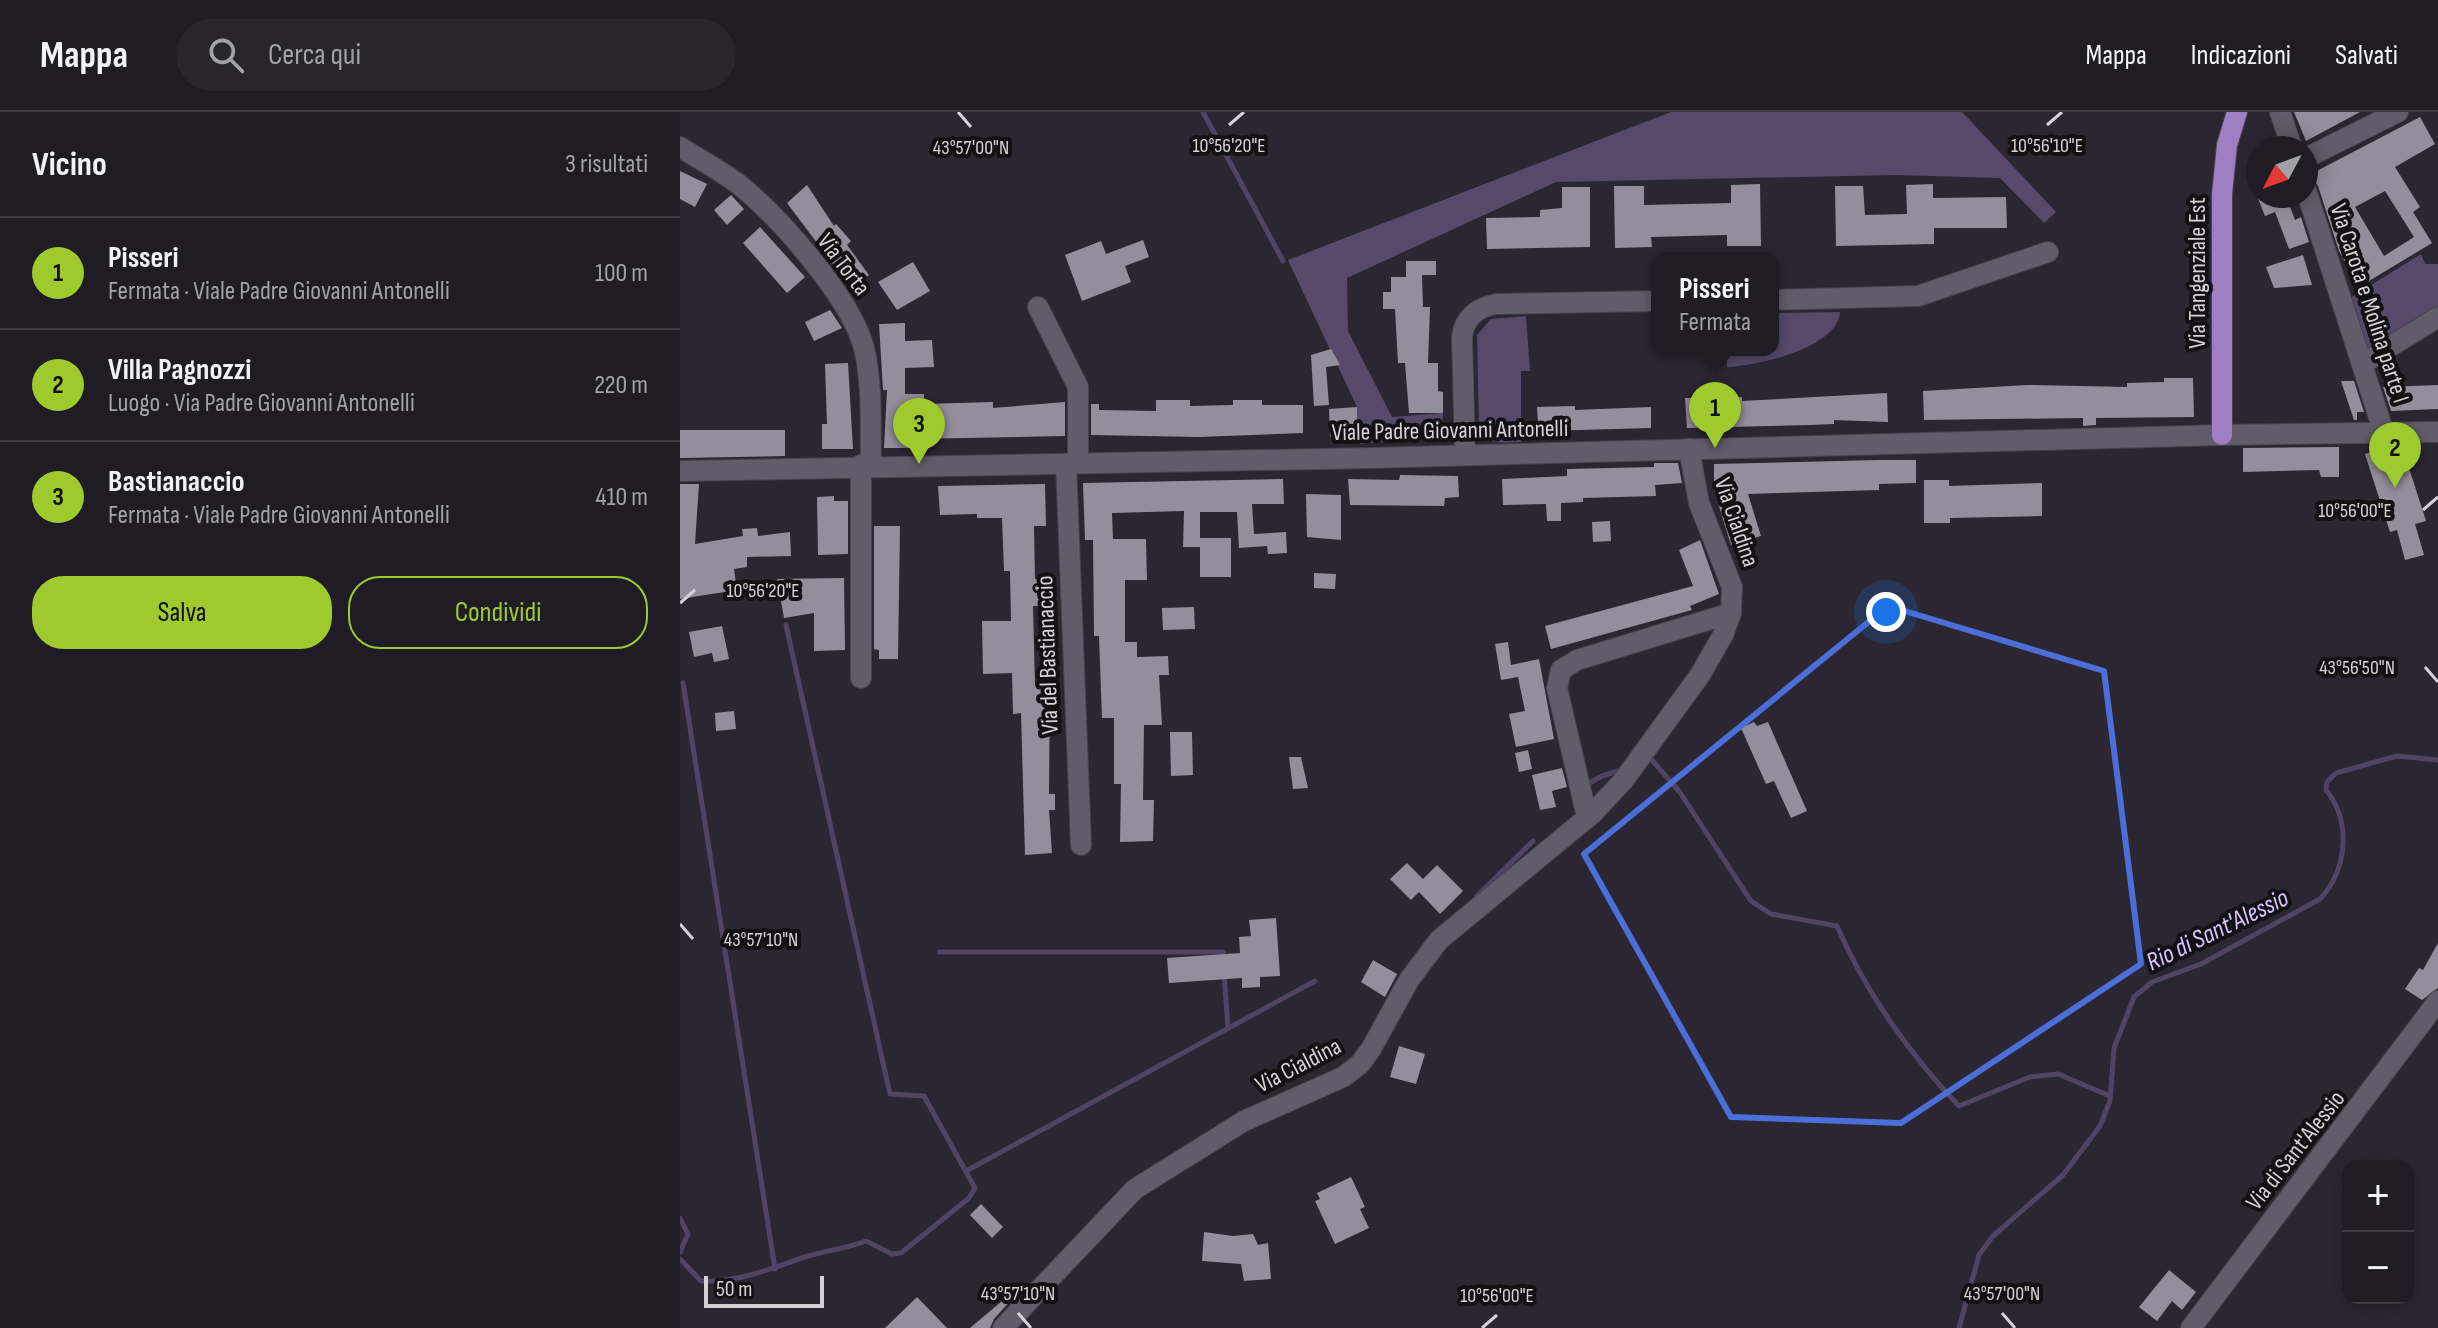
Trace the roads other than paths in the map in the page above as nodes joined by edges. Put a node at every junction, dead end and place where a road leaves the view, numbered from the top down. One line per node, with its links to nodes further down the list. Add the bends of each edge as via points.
1 (2237, 112): 16 (main road, Via Tangenziale Est, via 2222,194)
2 (2280, 112): 4 (street)
3 (2398, 112): 6 (street)
4 (2288, 136)
5 (680, 147): 20 (street, Via Torta, via 757,201 848,311 867,364)
6 (2318, 152)
7 (2312, 208): 13 (street, Via Carota e Molina parte I)
8 (2048, 252): 9 (street, via 1918,296)
9 (1779, 300)
10 (1651, 301): 18 (street, via 1496,304 1476,312 1465,323 1462,337)
11 (1038, 307): 19 (street, Via del Bastianaccio, via 1078,387)
12 (2438, 317): 13 (street)
13 (2362, 364): 15 (street, Via Carota e Molina parte I)
14 (2438, 432): 15 (street, Viale Padre Giovanni Antonelli)
15 (2384, 433): 16 (street, Viale Padre Giovanni Antonelli)
16 (2222, 435): 17 (street, Viale Padre Giovanni Antonelli)
17 (1689, 449): 18 (street, Viale Padre Giovanni Antonelli); 22 (street, Via Cialdina, via 1699,503 1731,582)
18 (1465, 455): 19 (street, Viale Padre Giovanni Antonelli)
19 (1072, 463): 20 (street, Viale Padre Giovanni Antonelli); 25 (street, Via del Bastianaccio)
20 (866, 465): 21 (street, Viale Padre Giovanni Antonelli); 23 (street, Via Torta)
21 (680, 471)
22 (1731, 613): 24 (street, Via Cialdina, via 1700,675 1623,781); 24 (street, via 1577,660 1561,670 1557,688)
23 (861, 678)
24 (1587, 817): 27 (street, Via Cialdina, via 1439,940 1360,1064 1221,1134 1135,1189)
25 (1081, 845)
26 (2438, 1001): 28 (street, Via di Sant'Alessio)
27 (1003, 1328)
28 (2191, 1328)

